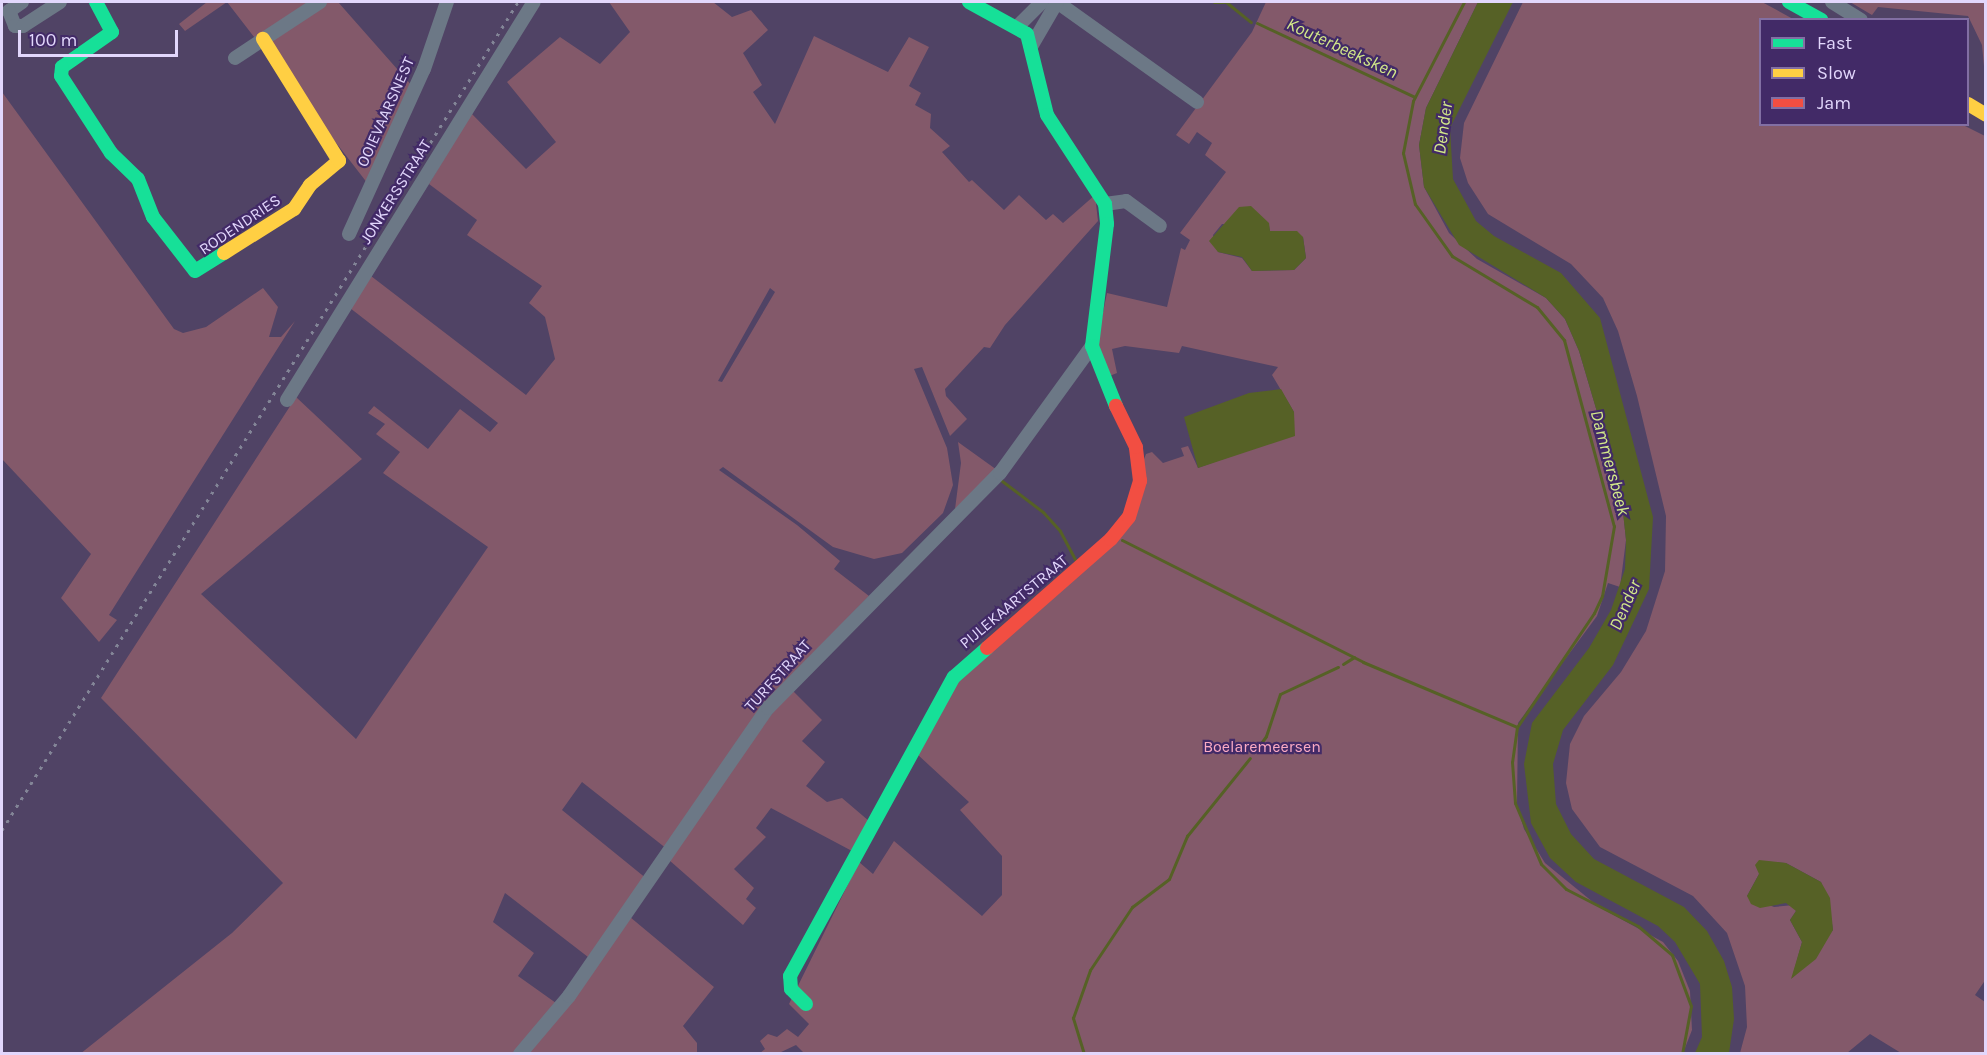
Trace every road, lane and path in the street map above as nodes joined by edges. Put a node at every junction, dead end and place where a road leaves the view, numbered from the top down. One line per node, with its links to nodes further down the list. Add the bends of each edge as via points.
1 (22, 2): 2 (street, via 9,11 15,26 23,26)
2 (60, 2)
3 (96, 2): 15 (street, RODENDRIES, via 112,33 62,67 61,76 111,153 138,178 153,217 195,271 294,209 310,185 339,161)
4 (320, 2): 15 (street)
5 (447, 2): 23 (street, OOIEVAARSNEST, via 424,69)
6 (534, 2): 25 (street, JONKERSSTRAAT)
7 (969, 2): 14 (street)
8 (1042, 2): 14 (street)
9 (1057, 2): 16 (street); 18 (street)
10 (1789, 2): 12 (street)
11 (1832, 2): 13 (street)
12 (1817, 18)
13 (1858, 18)
14 (1017, 27): 16 (street)
15 (264, 39): 17 (street)
16 (1032, 45): 21 (street, via 1047,115)
17 (235, 58)
18 (1197, 102)
19 (1969, 105): 20 (street)
20 (1986, 115)
21 (1105, 204): 22 (street, via 1125,201); 24 (street, PIJLEKAARTSTRAAT, via 1107,224)
22 (1160, 226)
23 (349, 234)
24 (1092, 346): 26 (street, PIJLEKAARTSTRAAT, via 1140,465 1137,497 1129,517 1102,548 954,677 790,976 791,989); 27 (street, TURFSTRAAT, via 1000,473 768,708 582,978)
25 (287, 400)
26 (806, 1004)
27 (520, 1053)

